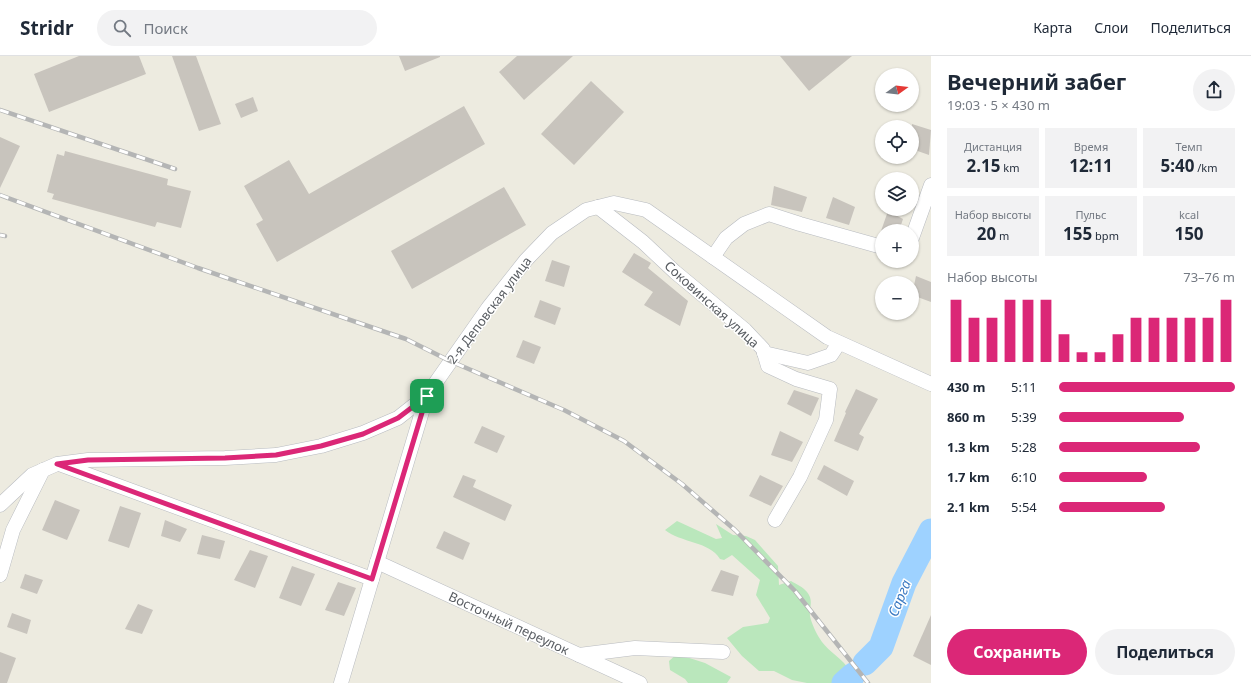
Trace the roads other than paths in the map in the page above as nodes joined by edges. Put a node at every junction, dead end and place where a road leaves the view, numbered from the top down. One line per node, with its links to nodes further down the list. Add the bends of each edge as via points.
1 (931, 185): 3 (street)
2 (598, 207): 5 (street, 2-я Деповская улица, via 614,203 646,210); 7 (street, Соковинская улица, via 714,302 745,330); 9 (street, 2-я Деповская улица, via 586,210 552,233 526,260 488,308)
3 (917, 224)
4 (875, 245): 5 (street, via 769,214 744,224 726,238)
5 (713, 257): 6 (street, 2-я Деповская улица, via 827,337)
6 (840, 343): 7 (street, via 831,354 808,363); 8 (street, 2-я Деповская улица)
7 (764, 353): 13 (street, Соковинская улица, via 768,366 796,379 830,389 826,420 800,477)
8 (931, 384)
9 (427, 396): 10 (street, 2-я Деповская улица, via 398,418 363,434 276,455 88,460); 14 (street)
10 (57, 464): 11 (street, 2-я Деповская улица); 16 (street)
11 (42, 470): 12 (street, 2-я Деповская улица, via 32,475); 15 (street, via 13,530)
12 (0, 505)
13 (775, 520)
14 (377, 562): 16 (street); 18 (street, Восточный переулок)
15 (0, 574)
16 (372, 579): 19 (street)
17 (723, 652): 18 (street, via 635,648)
18 (579, 655): 20 (street, Восточный переулок)
19 (341, 683)
20 (640, 683)

